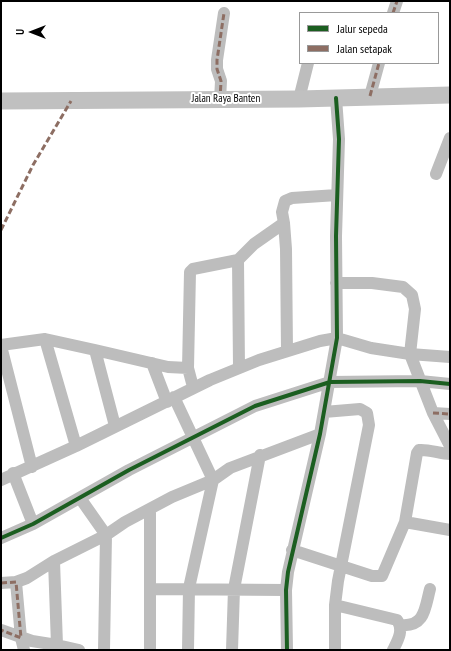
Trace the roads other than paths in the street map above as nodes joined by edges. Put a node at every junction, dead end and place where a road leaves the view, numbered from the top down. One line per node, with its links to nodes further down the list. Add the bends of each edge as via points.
1 (397, 1): 2 (street)
2 (393, 12)
3 (224, 13): 10 (street, via 217,60 221,81)
4 (308, 64): 9 (street)
5 (379, 64): 7 (street)
6 (450, 95): 7 (main road, Jalan Raya Banten)
7 (370, 96): 8 (main road, Jalan Raya Banten)
8 (336, 98): 9 (main road, Jalan Raya Banten); 14 (street, via 339,139)
9 (299, 99): 10 (main road, Jalan Raya Banten)
10 (220, 100): 11 (main road, Jalan Raya Banten)
11 (1, 101)
12 (450, 138): 13 (street)
13 (436, 174)
14 (337, 195): 15 (street, via 292,198 285,201 282,212); 17 (street)
15 (284, 223): 16 (street, via 254,244); 22 (street)
16 (238, 260): 26 (street, via 190,272); 27 (street)
17 (336, 283): 18 (street); 23 (street, via 403,287 412,295 415,309)
18 (337, 338): 22 (street); 23 (street, via 371,348); 29 (street)
19 (45, 340): 20 (street); 21 (street); 39 (street)
20 (1, 346): 43 (street)
21 (95, 350): 25 (street); 36 (street)
22 (287, 351): 27 (street)
23 (410, 354): 24 (street); 28 (street)
24 (450, 357)
25 (152, 363): 26 (street); 32 (street)
26 (188, 368): 31 (street)
27 (239, 368): 31 (street)
28 (420, 381): 29 (street); 30 (street); 34 (street)
29 (330, 382): 33 (street); 38 (street, via 255,406)
30 (450, 384)
31 (193, 387): 32 (street)
32 (171, 400): 36 (street); 38 (street)
33 (324, 412): 37 (street); 56 (street, via 360,409 367,413 369,418)
34 (433, 413): 35 (street); 40 (street)
35 (450, 414)
36 (115, 426): 39 (street)
37 (320, 434): 42 (street); 54 (street)
38 (193, 436): 46 (street); 47 (street)
39 (76, 446): 43 (street)
40 (450, 446)
41 (450, 454): 49 (street, via 424,449 417,453)
42 (260, 456): 46 (street, via 230,468); 61 (street)
43 (32, 467): 44 (street)
44 (13, 473): 45 (street); 50 (street)
45 (1, 480)
46 (213, 480): 48 (street); 59 (street)
47 (80, 498): 50 (street); 52 (street)
48 (150, 509): 52 (street); 60 (street)
49 (405, 522): 51 (street); 56 (street, via 382,576 372,576)
50 (33, 524): 53 (street)
51 (450, 530)
52 (106, 535): 55 (street); 71 (street)
53 (1, 538)
54 (292, 550): 56 (street); 63 (street)
55 (54, 561): 57 (street); 68 (street)
56 (341, 565): 64 (street)
57 (16, 582): 58 (street); 67 (street)
58 (1, 583)
59 (189, 588): 60 (street); 61 (street); 73 (street)
60 (150, 589): 72 (street)
61 (234, 589): 63 (street); 74 (street)
62 (430, 589): 65 (street, via 419,621 415,624)
63 (286, 590): 75 (street)
64 (335, 605): 65 (street, via 397,620); 76 (street)
65 (401, 625): 77 (street, via 401,632)
66 (1, 630): 67 (street)
67 (21, 638): 68 (street); 69 (street)
68 (57, 645): 70 (street)
69 (24, 650)
70 (79, 650)
71 (104, 650)
72 (150, 650)
73 (188, 650)
74 (232, 650)
75 (287, 650)
76 (335, 650)
77 (393, 650)

